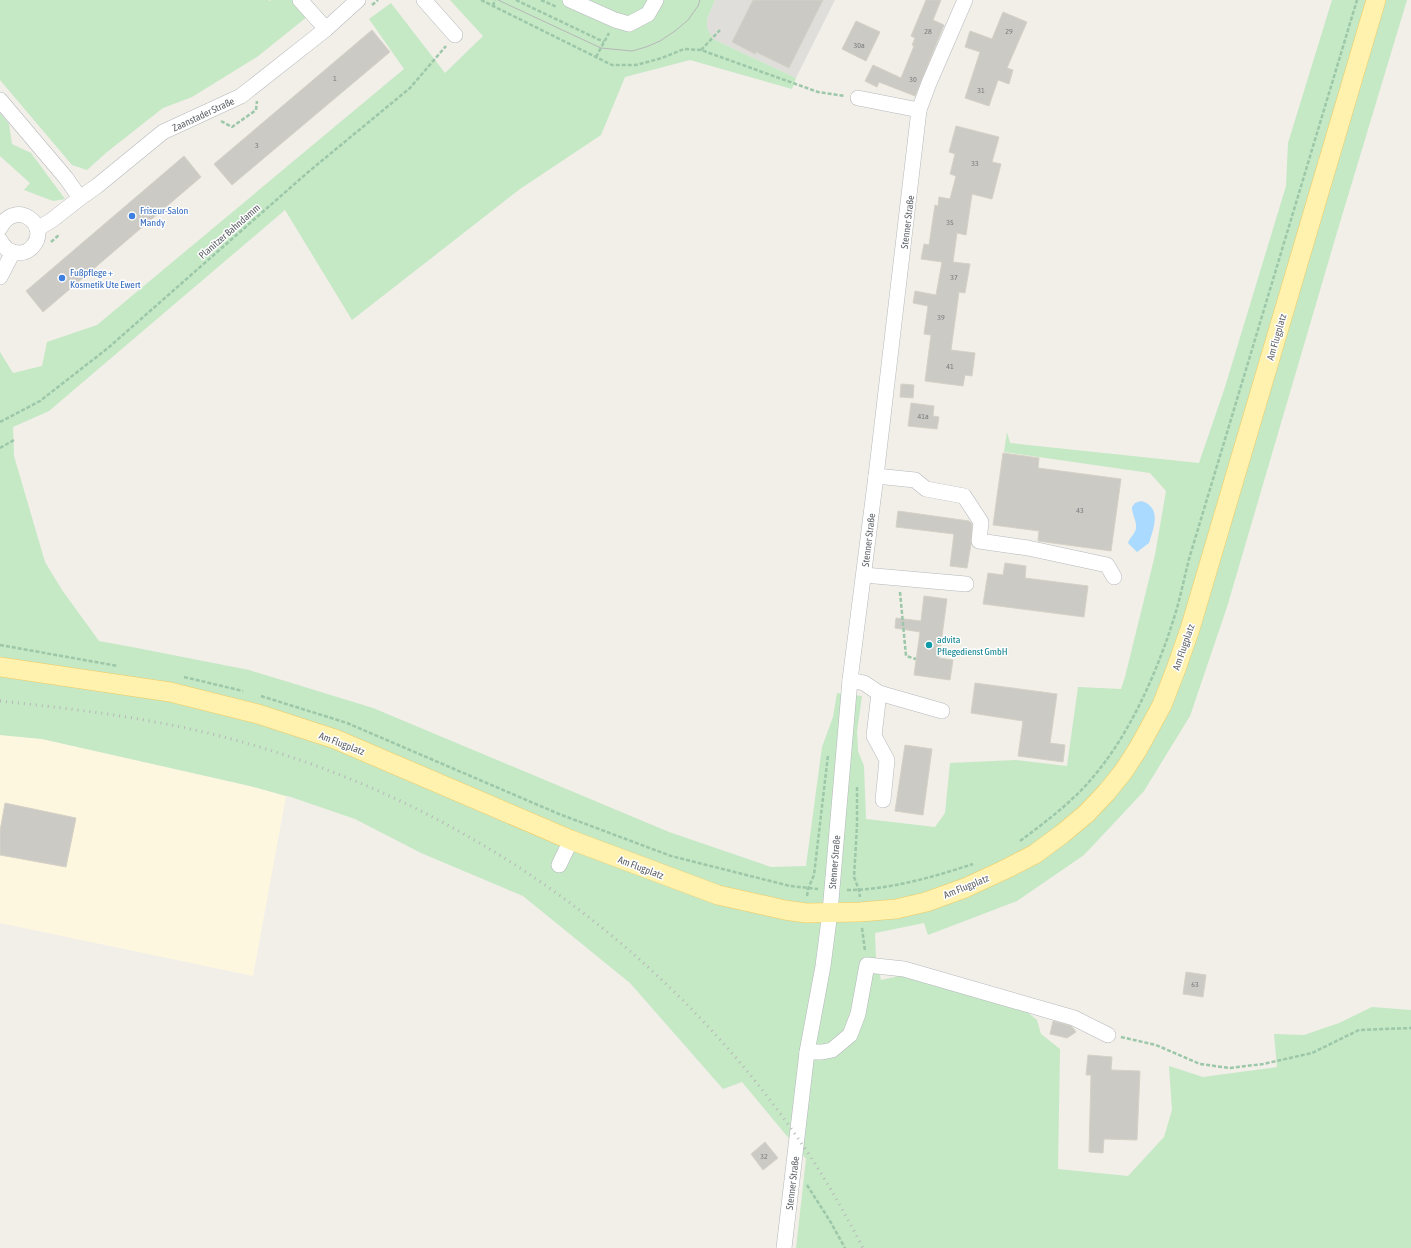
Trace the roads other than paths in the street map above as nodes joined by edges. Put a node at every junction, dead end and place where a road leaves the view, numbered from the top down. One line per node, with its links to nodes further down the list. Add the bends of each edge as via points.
1 (300, 0): 8 (street)
2 (358, 0): 8 (street, Zaanstader Straße)
3 (424, 0): 9 (street)
4 (570, 0): 5 (street, via 630,24 648,14)
5 (656, 0)
6 (965, 0): 12 (street, Stenner Straße)
7 (1376, 0): 30 (main road, Am Flugplatz, via 1190,629 1162,705 1138,749 1123,772 1086,814 1035,854 1015,865 965,888 926,902 896,909)
8 (326, 29): 13 (street, Zaanstader Straße, via 241,96 163,132)
9 (455, 35)
10 (858, 98): 12 (street)
11 (0, 100): 13 (street)
12 (920, 110): 19 (street, Stenner Straße)
13 (80, 198): 15 (street, Zaanstader Straße)
14 (0, 228): 15 (street, via 7,218 19,214 31,219)
15 (37, 229): 17 (street, via 38,236 32,248 20,253)
16 (0, 240): 17 (street)
17 (13, 252): 18 (street)
18 (0, 277)
19 (876, 476): 20 (street, Stenner Straße); 21 (street, via 915,480 926,489 964,496 981,522 979,541 1028,548 1107,565)
20 (864, 575): 22 (street); 24 (street, Stenner Straße)
21 (1114, 577)
22 (966, 584)
23 (0, 667): 28 (main road, Am Flugplatz, via 170,692 258,714 335,739)
24 (850, 680): 25 (street, via 864,683); 30 (street, Stenner Straße)
25 (879, 693): 26 (street); 27 (street, via 874,736 887,760)
26 (942, 712)
27 (883, 800)
28 (570, 840): 29 (street); 30 (main road, Am Flugplatz, via 718,895 785,910 806,913)
29 (559, 865)
30 (830, 912): 32 (street, Stenner Straße)
31 (1108, 1034): 32 (street, via 1074,1018 904,969 867,965 858,1014 850,1035 832,1050)
32 (807, 1052): 33 (street, Stenner Straße)
33 (784, 1248)

